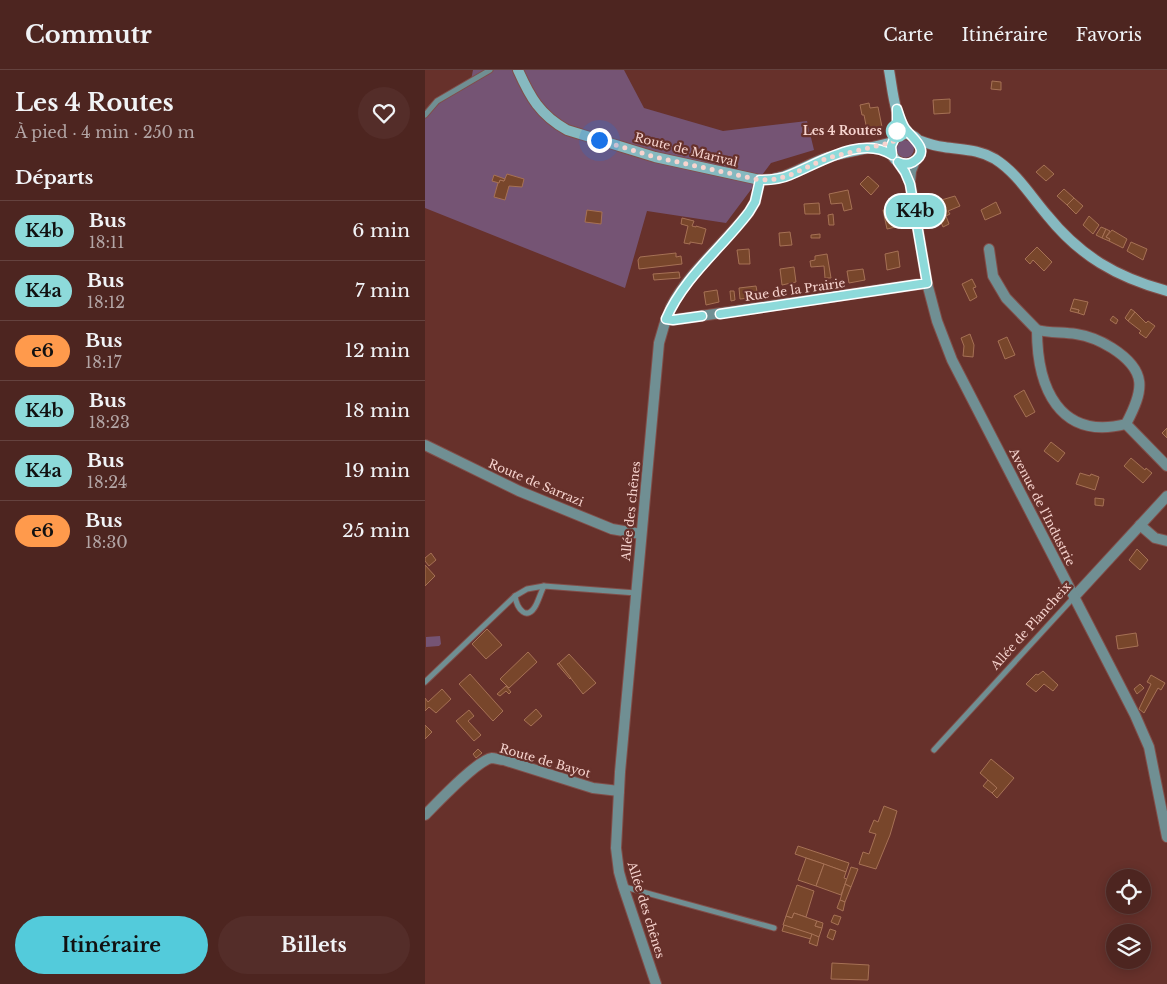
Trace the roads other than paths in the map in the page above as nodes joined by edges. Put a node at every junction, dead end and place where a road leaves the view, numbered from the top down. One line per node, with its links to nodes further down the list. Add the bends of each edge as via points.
1 (490, 70): 5 (lane, via 437,101)
2 (518, 70): 12 (main road, Route de Marival, via 539,108 554,123 567,130 655,157)
3 (889, 70): 4 (main road)
4 (897, 109): 6 (main road, via 902,123); 7 (main road)
5 (425, 115)
6 (914, 138): 7 (main road, via 902,135); 9 (main road); 10 (main road, via 921,148)
7 (894, 140): 8 (main road); 11 (main road, via 891,146)
8 (867, 147): 11 (main road, via 880,149); 12 (main road, via 827,158 790,175)
9 (943, 147): 10 (main road); 16 (main road, via 972,150 995,159 1012,173 1083,252 1128,279)
10 (917, 158): 11 (main road, via 907,164); 13 (street, Avenue de l'Industrie)
11 (895, 159): 13 (street, Avenue de l'Industrie)
12 (760, 180): 17 (street, Allée des chênes, via 749,212 685,287)
13 (910, 184): 15 (street, Avenue de l'Industrie)
14 (989, 249): 18 (street, via 993,276 1006,298)
15 (927, 283): 17 (street, Rue de la Prairie); 29 (street, Avenue de l'Industrie, via 952,360)
16 (1167, 291)
17 (666, 319): 24 (street, Allée des chênes, via 659,343)
18 (1037, 330): 19 (street, via 1039,365 1047,390 1063,412 1075,422 1093,428); 19 (street, via 1077,334 1100,341 1125,356 1136,369 1139,386 1135,406)
19 (1126, 424): 21 (street)
20 (425, 445): 24 (street, Route de Sarrazi, via 519,491 612,529)
21 (1167, 466)
22 (1167, 496): 23 (street, Allée de Plancheix)
23 (1140, 525): 25 (street, via 1155,538); 29 (street, Allée de Plancheix)
24 (641, 534): 27 (street, Allée des chênes)
25 (1167, 541)
26 (543, 586): 27 (lane); 28 (lane, via 527,589); 28 (lane, via 530,612 521,611)
27 (636, 593): 32 (street, Allée des chênes)
28 (515, 596): 30 (lane)
29 (1074, 597): 31 (lane, Allée de Plancheix); 34 (street, Avenue de l'Industrie, via 1149,747)
30 (425, 682)
31 (934, 750)
32 (619, 791): 33 (street, Route de Bayot, via 593,788 492,758 472,770); 35 (street, Allée des chênes, via 616,848)
33 (425, 815)
34 (1167, 837)
35 (623, 886): 36 (lane); 37 (street, Allée des chênes)
36 (773, 928)
37 (656, 984)

